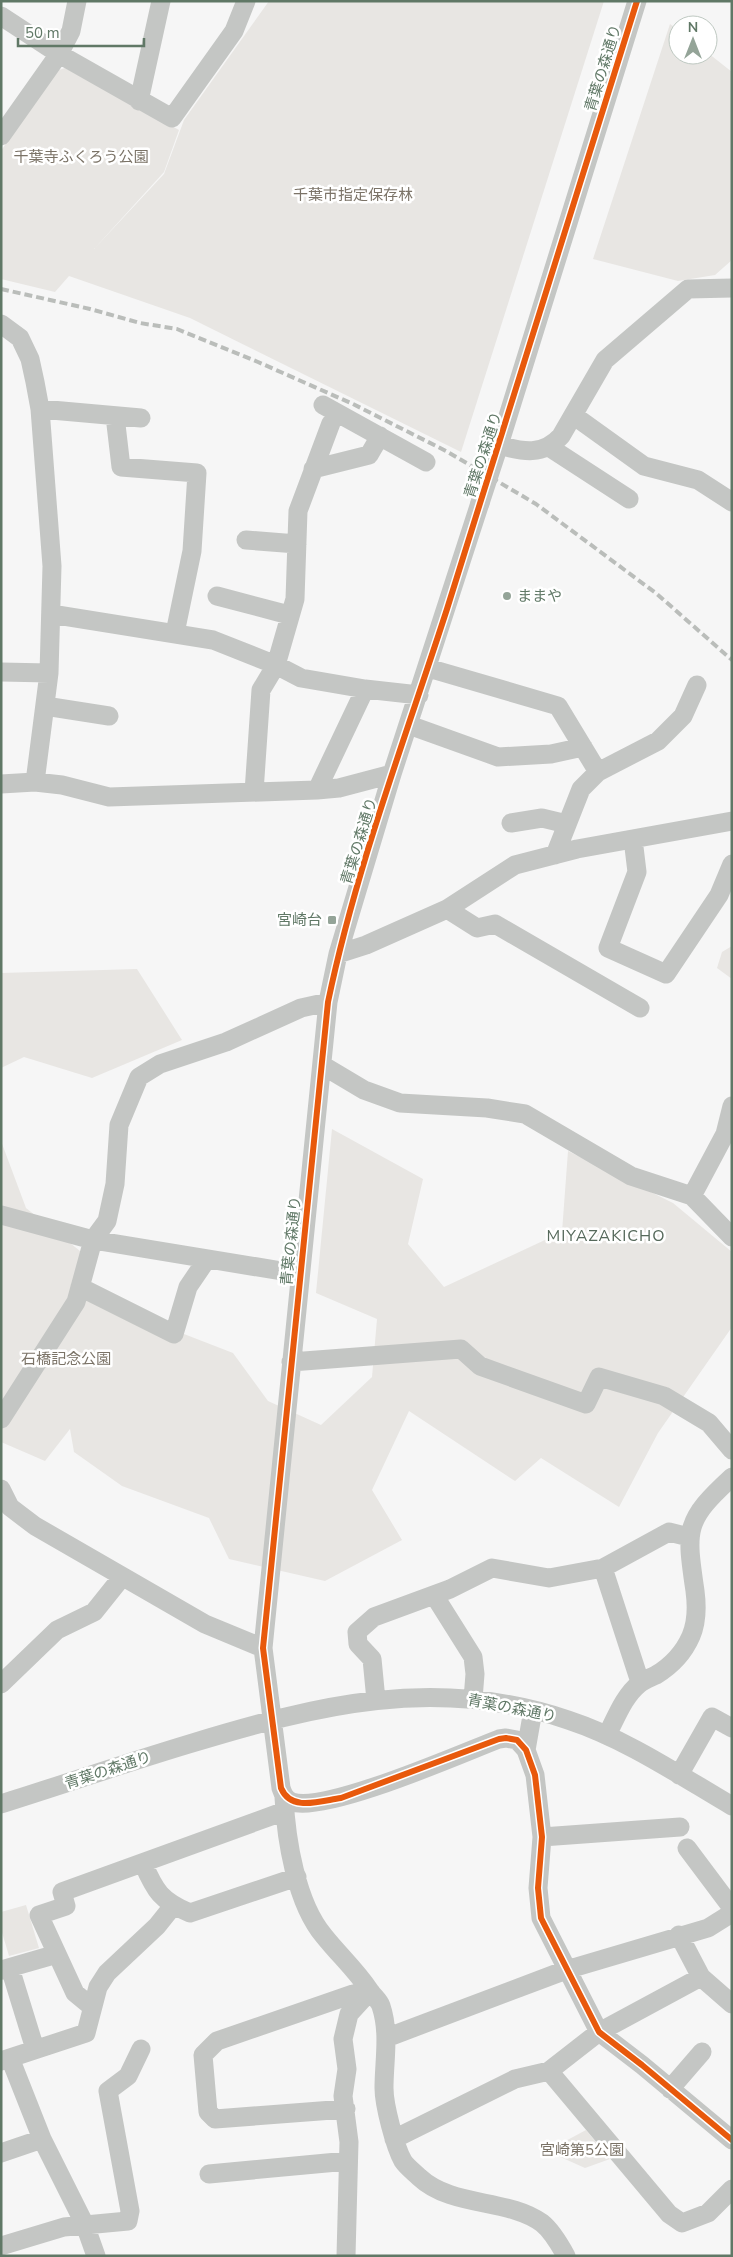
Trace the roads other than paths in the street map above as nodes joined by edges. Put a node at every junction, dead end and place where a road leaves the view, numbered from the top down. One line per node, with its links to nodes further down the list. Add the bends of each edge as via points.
1 (77, 1): 6 (street, via 70,31)
2 (161, 1): 7 (street)
3 (246, 1): 7 (street, via 234,30 172,118)
4 (637, 1): 18 (street, 青葉の森通り)
5 (1, 16): 6 (street)
6 (59, 54): 7 (street); 8 (street)
7 (139, 101)
8 (1, 136)
9 (732, 288): 13 (street, via 688,289 605,360)
10 (1, 324): 12 (street, via 20,338 30,359)
11 (322, 405): 17 (street)
12 (40, 409): 14 (street); 27 (street, via 52,566)
13 (573, 415): 19 (street, via 561,436); 23 (street, via 644,466 698,480)
14 (115, 416): 15 (street); 29 (street, via 121,467 197,473 192,551)
15 (141, 418)
16 (331, 423): 21 (street)
17 (380, 436): 20 (street); 21 (street, via 369,455)
18 (499, 445): 19 (street, via 532,452); 31 (street, 青葉の森通り, bridge)
19 (549, 447): 22 (street)
20 (426, 462)
21 (313, 469): 25 (street, via 298,510)
22 (629, 499)
23 (732, 502)
24 (246, 540): 25 (street)
25 (298, 544): 28 (street, via 294,599)
26 (217, 596): 28 (street)
27 (51, 614): 29 (street); 33 (street)
28 (289, 615): 30 (street)
29 (175, 633): 30 (street, via 213,640)
30 (276, 665): 35 (street, via 301,678); 46 (street, via 261,690)
31 (428, 668): 36 (street, 青葉の森通り); 40 (street, via 558,706)
32 (1, 672): 33 (street)
33 (49, 673): 37 (street)
34 (697, 685): 41 (street, via 682,716 658,741)
35 (365, 689): 36 (street); 45 (street)
36 (419, 695): 39 (street, 青葉の森通り)
37 (45, 706): 38 (street); 43 (street)
38 (109, 716)
39 (409, 725): 40 (street, via 498,757 551,754); 42 (street, 青葉の森通り)
40 (583, 747): 41 (street)
41 (598, 772): 49 (street, via 581,789)
42 (392, 774): 45 (street, via 339,788); 55 (street, 青葉の森通り)
43 (36, 782): 44 (street); 46 (street, via 109,797)
44 (1, 784)
45 (317, 790): 46 (street)
46 (254, 792)
47 (732, 822): 50 (street); 51 (street)
48 (510, 823): 49 (street, via 542,818)
49 (567, 824): 52 (street)
50 (732, 831)
51 (633, 839): 52 (street); 53 (street, via 637,872 608,948 666,974 719,896)
52 (555, 855): 54 (street, via 515,865)
53 (732, 864)
54 (447, 909): 55 (street); 57 (street, via 477,928 495,924)
55 (338, 954): 56 (street, 青葉の森通り)
56 (328, 1002): 58 (street, 青葉の森通り); 63 (street, via 301,1008 226,1042 160,1064 139,1077 119,1125 115,1184 107,1221)
57 (640, 1008)
58 (322, 1065): 60 (street, via 364,1090 400,1103 487,1108 525,1114 631,1176); 65 (street, 青葉の森通り)
59 (732, 1106): 60 (street, via 725,1134)
60 (692, 1196): 62 (street)
61 (1, 1215): 63 (street)
62 (732, 1237)
63 (93, 1240): 64 (street); 66 (street)
64 (207, 1259): 65 (street); 66 (street, via 188,1287 174,1334)
65 (300, 1274): 67 (street, 青葉の森通り)
66 (80, 1287): 68 (street, via 76,1302)
67 (291, 1362): 69 (street, via 461,1349 480,1366 586,1404 599,1377 664,1396 709,1423); 76 (street, 青葉の森通り)
68 (1, 1419)
69 (732, 1450)
70 (732, 1477): 72 (street, via 702,1506)
71 (1, 1489): 74 (street, via 10,1507 36,1526)
72 (689, 1537): 73 (street, via 669,1532); 77 (street, via 697,1606 692,1635 670,1664)
73 (604, 1568): 75 (street, via 549,1578 492,1568); 77 (street)
74 (122, 1577): 76 (street, via 205,1624); 78 (street, via 94,1612 57,1630)
75 (434, 1595): 79 (street, via 473,1657); 80 (street, via 374,1617 357,1632 358,1644 372,1659)
76 (263, 1648): 82 (street, 青葉の森通り)
77 (640, 1682): 84 (street, via 628,1695)
78 (1, 1684)
79 (473, 1699): 80 (street, 青葉の森通り); 81 (street, 青葉の森通り)
80 (376, 1700): 82 (street, 青葉の森通り)
81 (533, 1710): 84 (street, 青葉の森通り); 85 (street)
82 (272, 1718): 87 (street, 青葉の森通り); 88 (street)
83 (732, 1728): 86 (street, via 712,1717)
84 (607, 1735): 86 (street, 青葉の森通り)
85 (526, 1750): 88 (street, via 517,1740 506,1738 341,1798); 91 (street, via 535,1775)
86 (679, 1775): 89 (street, 青葉の森通り)
87 (1, 1804)
88 (285, 1804): 93 (street); 94 (street)
89 (732, 1806)
90 (680, 1827): 91 (street)
91 (542, 1837): 101 (street, via 538,1888 542,1918)
92 (687, 1848): 96 (street)
93 (143, 1863): 95 (street, via 155,1889); 99 (street, via 62,1892 66,1906 39,1915)
94 (297, 1877): 95 (street, via 190,1913); 103 (street, via 308,1914)
95 (173, 1906): 105 (street, via 157,1926 107,1973 98,1987)
96 (732, 1908)
97 (732, 1913): 98 (street, via 708,1928)
98 (679, 1935): 101 (street); 102 (street)
99 (57, 1954): 100 (street); 105 (street, via 75,1993)
100 (6, 1969): 108 (street)
101 (566, 1970): 106 (street); 107 (street)
102 (701, 1977): 104 (street); 106 (street)
103 (370, 1991): 107 (street, via 380,2004); 114 (street, via 349,2014 343,2039 347,2069 343,2096); 114 (street, via 217,2041 203,2055 208,2112 216,2119)
104 (732, 2004)
105 (92, 2007): 108 (street, via 86,2033)
106 (599, 2032): 112 (street); 113 (street)
107 (386, 2038): 116 (street, via 384,2090)
108 (35, 2049): 111 (street)
109 (141, 2049): 122 (street, via 128,2076 108,2092 130,2211 128,2221)
110 (702, 2052): 113 (street)
111 (6, 2059): 115 (street)
112 (549, 2071): 116 (street, via 515,2079); 121 (street, via 669,2214 682,2223 708,2212)
113 (670, 2089): 117 (street)
114 (346, 2109): 119 (street)
115 (42, 2139): 118 (street); 122 (street)
116 (394, 2139): 126 (street, via 404,2162 422,2179 454,2196 521,2212 542,2223 558,2240)
117 (732, 2140)
118 (1, 2152)
119 (348, 2161): 120 (street); 125 (street)
120 (209, 2174)
121 (732, 2189)
122 (85, 2225): 123 (street, via 64,2227); 124 (street)
123 (1, 2246)
124 (96, 2256)
125 (346, 2256)
126 (566, 2256)

